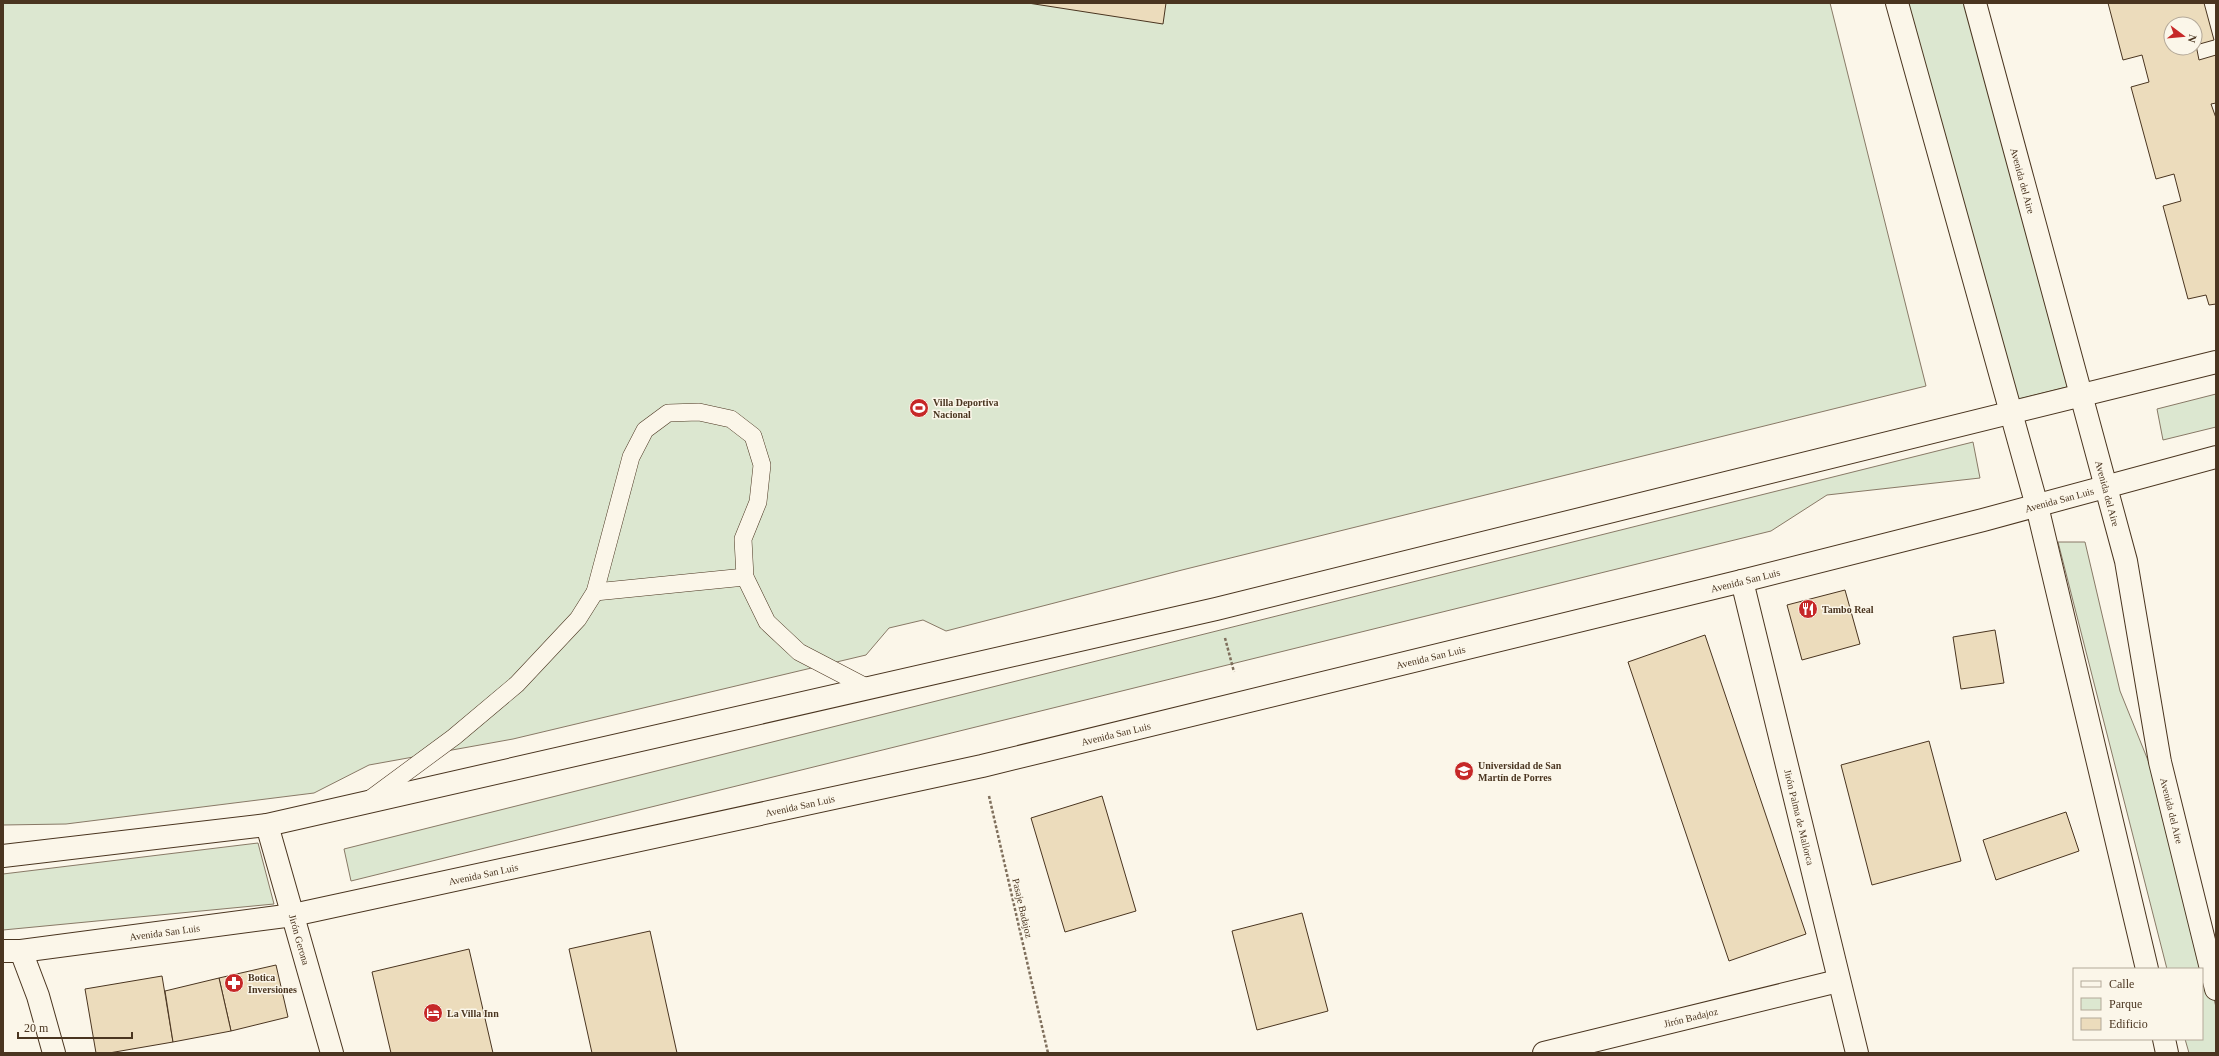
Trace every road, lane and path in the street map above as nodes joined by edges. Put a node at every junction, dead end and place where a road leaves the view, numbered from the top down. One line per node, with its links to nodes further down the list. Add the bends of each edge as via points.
1 (1897, 3): 5 (main road)
2 (1975, 3): 4 (main road, Avenida del Aire)
3 (2216, 362): 4 (main road)
4 (2081, 396): 5 (main road); 7 (main road, Avenida del Aire)
5 (2011, 414): 8 (main road); 12 (main road)
6 (2216, 457): 7 (main road, Avenida San Luis)
7 (2107, 485): 8 (main road, Avenida San Luis); 23 (main road, Avenida del Aire, via 2126,561 2160,762)
8 (2037, 506): 10 (main road, Avenida San Luis); 21 (main road)
9 (745, 577): 11 (lane); 11 (lane, via 743,539 758,502 762,465 753,436 731,419 699,412 668,413 645,430 631,457); 13 (lane, via 767,622 799,652)
10 (1742, 581): 14 (main road, Avenida San Luis); 22 (main road, Jirón Palma de Mallorca)
11 (595, 592): 16 (lane, via 578,619 517,684 454,737)
12 (1216, 609): 13 (main road); 14 (path)
13 (870, 689): 16 (main road)
14 (1243, 702): 15 (main road, Avenida San Luis)
15 (982, 766): 19 (main road, Avenida San Luis); 27 (path, Pasaje Badajoz)
16 (364, 804): 17 (main road)
17 (267, 826): 18 (main road); 19 (main road, Jirón Gerona)
18 (3, 856)
19 (293, 914): 20 (main road, Avenida San Luis); 26 (main road, Jirón Gerona)
20 (12, 951): 25 (main road, via 38,996)
21 (2147, 968)
22 (1838, 980): 28 (main road, Jirón Badajoz); 29 (main road, Jirón Palma de Mallorca)
23 (2216, 989)
24 (2164, 1040): 30 (main road)
25 (54, 1053)
26 (332, 1053)
27 (1048, 1053)
28 (1544, 1053)
29 (1857, 1053)
30 (2167, 1053)

